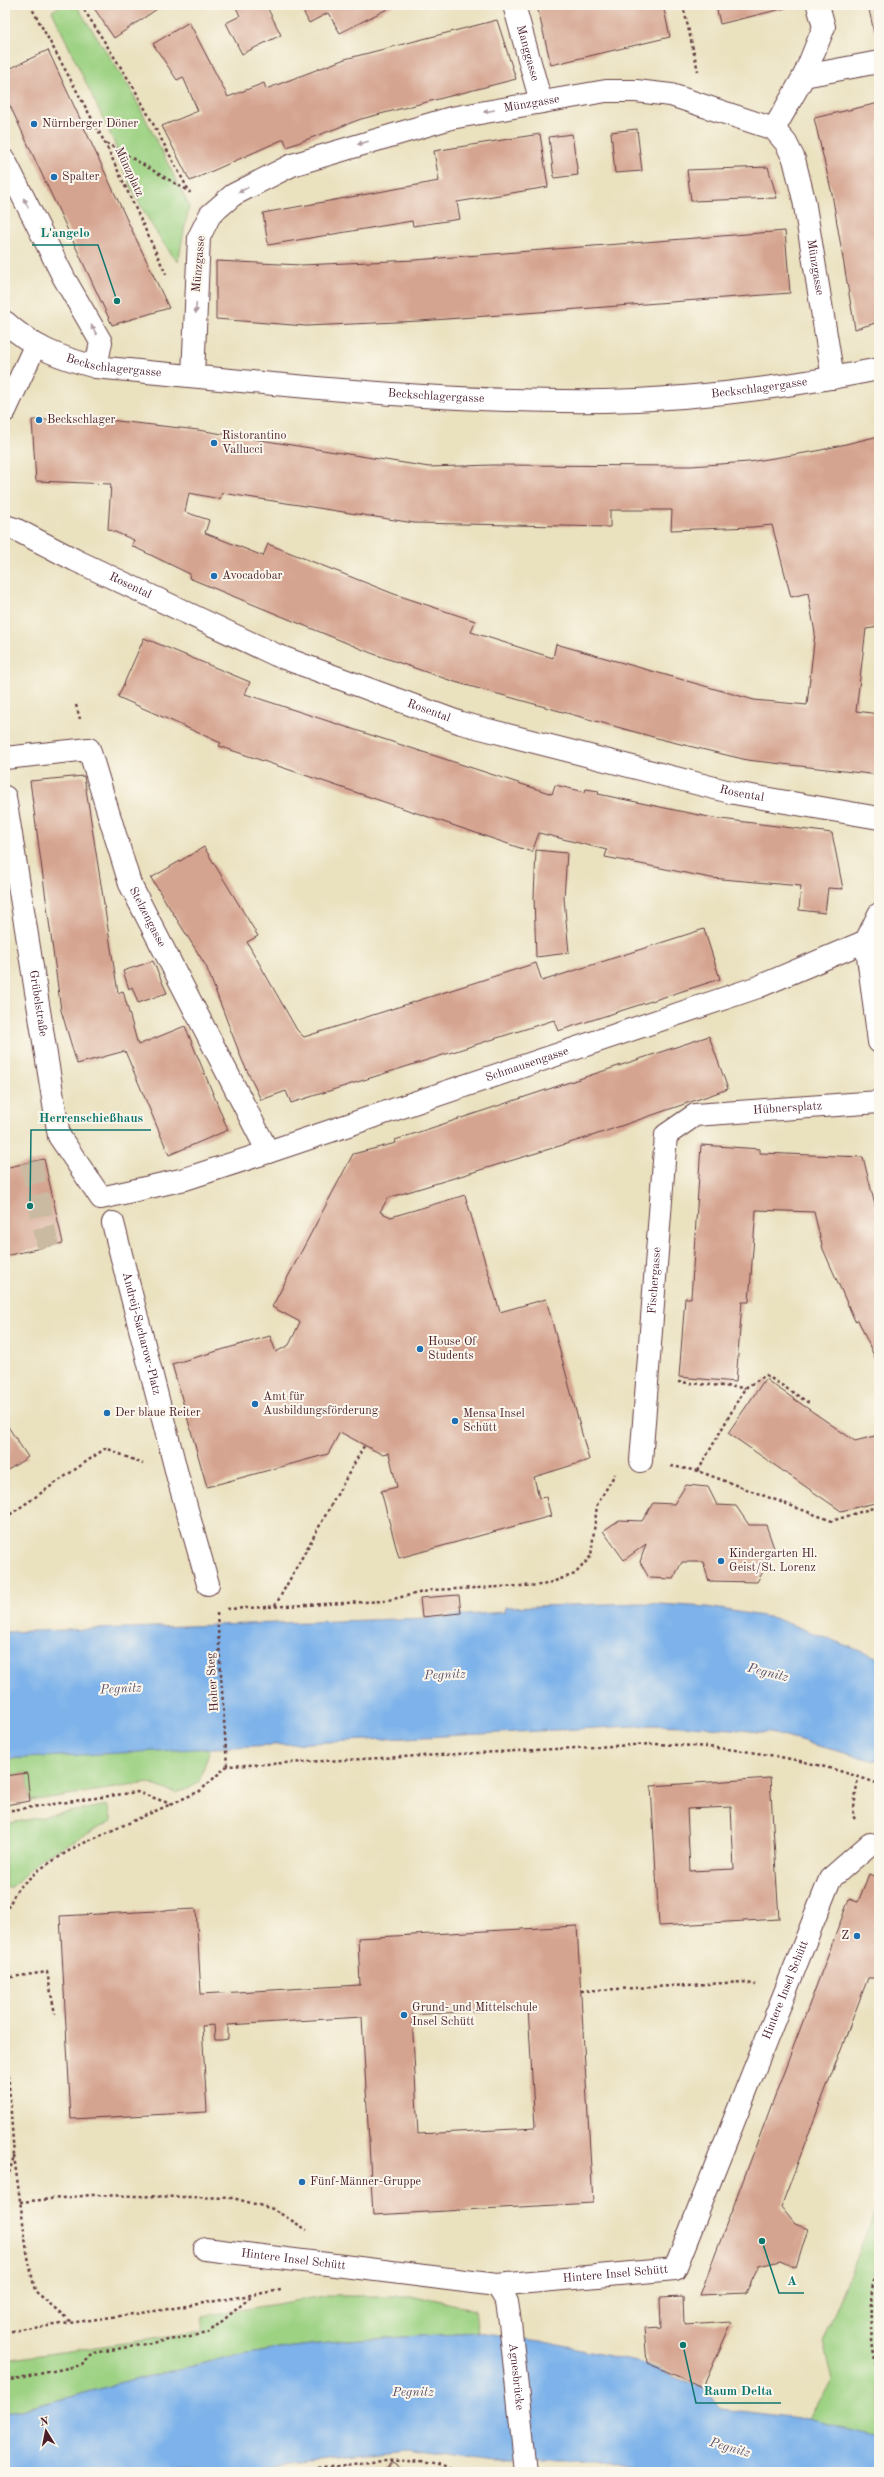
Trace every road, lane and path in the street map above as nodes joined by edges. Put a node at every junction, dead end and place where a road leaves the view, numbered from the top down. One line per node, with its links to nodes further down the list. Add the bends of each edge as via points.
1 (30, 5): 11 (path, Münzplatz)
2 (81, 5): 13 (path, via 134,88)
3 (514, 5): 9 (street, Manggasse)
4 (683, 5): 6 (path)
5 (818, 5): 8 (street, via 824,27)
6 (694, 52)
7 (879, 62): 8 (street)
8 (804, 76): 10 (street)
9 (541, 102): 10 (street, Münzgasse, via 606,91 671,95); 14 (street, Münzgasse, one-way to 14, via 451,118 292,165 233,195)
10 (774, 129): 21 (street, Münzgasse, via 786,143 794,159 804,200)
11 (105, 143): 13 (path); 15 (path, Münzplatz, via 171,285)
12 (5, 162): 18 (street, one-way to 12, via 101,342 64,278)
13 (190, 192): 14 (path)
14 (210, 215): 15 (street, Münzgasse, via 199,237)
15 (197, 289): 20 (street, Münzgasse, one-way to 20)
16 (5, 322): 17 (street, Beckschlagergasse)
17 (35, 346): 18 (street, Beckschlagergasse); 22 (street)
18 (96, 367): 20 (street, Beckschlagergasse)
19 (879, 369): 21 (street, Beckschlagergasse)
20 (193, 376): 21 (street, Beckschlagergasse, via 436,397 597,400 701,395)
21 (834, 378)
22 (5, 411)
23 (5, 526): 26 (street, Rosental, via 276,655 461,723 734,793)
24 (5, 758): 32 (street, Stelzengasse, via 89,749 130,884)
25 (5, 797): 33 (street, Grübelstraße, via 59,1136 101,1198)
26 (879, 818)
27 (879, 914): 28 (street)
28 (866, 941): 29 (street); 32 (street, Schmausengasse, via 758,987)
29 (879, 1042)
30 (879, 1102): 31 (street, Hübnersplatz)
31 (695, 1115): 35 (street, Fischergasse, via 666,1135)
32 (268, 1152): 33 (street, Schmausengasse)
33 (186, 1179)
34 (113, 1223): 41 (street, Andreij-Sacharow-Platz)
35 (647, 1379): 36 (path); 39 (street, Fischergasse)
36 (745, 1388): 37 (path, via 766,1375); 40 (path)
37 (809, 1403)
38 (364, 1446): 45 (path)
39 (641, 1461): 40 (path); 45 (path, via 618,1469 597,1505 591,1556 575,1574 543,1585 432,1590 384,1601)
40 (698, 1471): 42 (path, via 832,1520)
41 (178, 1478): 43 (path, via 106,1448); 44 (street, Andreij-Sacharow-Platz)
42 (879, 1506)
43 (5, 1518)
44 (208, 1584)
45 (275, 1607): 47 (path)
46 (216, 1609): 48 (path, Hoher Steg)
47 (224, 1609)
48 (227, 1766): 49 (path, via 659,1744 756,1752); 51 (path, via 200,1791)
49 (858, 1776): 50 (path); 53 (path, via 853,1816)
50 (879, 1784)
51 (171, 1804): 52 (path, via 137,1792); 54 (path, via 75,1847 40,1869 18,1888)
52 (5, 1811)
53 (870, 1844): 66 (street, Hintere Insel Schütt, via 830,1879 675,2269)
54 (5, 1913)
55 (5, 1978): 58 (path, via 47,1972)
56 (743, 1982): 57 (path)
57 (581, 1991)
58 (55, 2014)
59 (5, 2027): 60 (path)
60 (14, 2156): 61 (path); 62 (path)
61 (5, 2187)
62 (20, 2202): 63 (path, via 92,2195 233,2198 273,2209); 69 (path, via 35,2291)
63 (313, 2233)
64 (204, 2249): 66 (street, Hintere Insel Schütt)
65 (879, 2262): 71 (path, via 872,2297 870,2334)
66 (497, 2285): 75 (street, Agnesbrücke, via 507,2302)
67 (282, 2290): 68 (path)
68 (253, 2295): 69 (path); 72 (path, via 208,2334 94,2353 82,2365)
69 (72, 2323): 70 (path)
70 (5, 2332)
71 (879, 2378)
72 (5, 2381)
73 (294, 2472): 74 (path, via 402,2460 446,2466)
74 (459, 2472)
75 (526, 2472)

